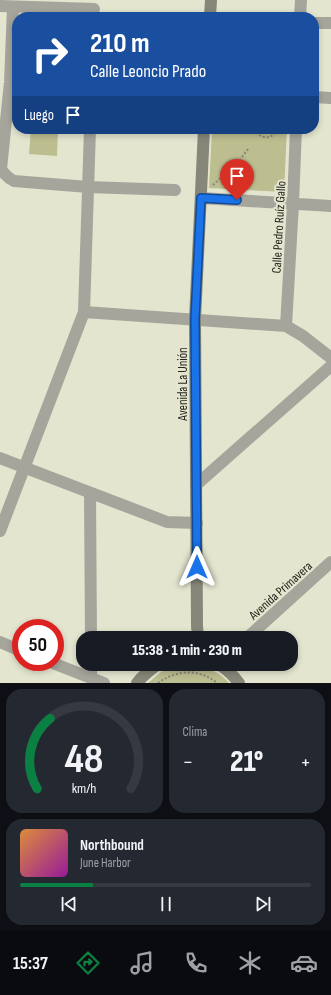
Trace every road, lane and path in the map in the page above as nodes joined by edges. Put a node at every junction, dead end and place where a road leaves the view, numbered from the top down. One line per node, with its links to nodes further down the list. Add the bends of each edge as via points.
1 (211, 0): 7 (main road)
2 (301, 0): 8 (street)
3 (0, 6): 4 (street)
4 (13, 7): 5 (street); 6 (street)
5 (94, 9)
6 (13, 12)
7 (210, 12)
8 (300, 12)
9 (319, 23): 10 (street)
10 (331, 23)
11 (12, 95): 23 (street, via 1,169 4,174 14,181)
12 (319, 97): 13 (street)
13 (331, 98)
14 (90, 134): 23 (street)
15 (204, 134): 26 (main road, Avenida La Unión)
16 (258, 134): 17 (path, via 263,137); 19 (path)
17 (275, 134)
18 (296, 134): 27 (street, Calle Pedro Ruíz Gallo)
19 (255, 139)
20 (248, 149): 21 (path)
21 (242, 157)
22 (226, 173): 24 (path, via 210,187)
23 (88, 187): 25 (street); 29 (street)
24 (218, 187)
25 (175, 190)
26 (201, 198): 27 (street); 30 (main road, Avenida La Unión)
27 (293, 204): 28 (street); 31 (street, Calle Pedro Ruíz Gallo)
28 (331, 206)
29 (84, 312): 30 (street); 35 (street)
30 (195, 319): 31 (street); 36 (main road, Avenida La Unión)
31 (286, 326): 32 (street)
32 (331, 358)
33 (331, 366): 36 (street)
34 (0, 458): 35 (street)
35 (25, 467): 37 (street); 39 (street)
36 (196, 485): 38 (main road, Avenida La Unión)
37 (90, 493): 38 (street, via 167,522); 41 (street)
38 (197, 523): 42 (main road, Avenida La Unión)
39 (0, 531)
40 (331, 562): 43 (street, Avenida Primavera)
41 (91, 631)
42 (197, 631)
43 (255, 631)
44 (0, 642): 45 (street)
45 (12, 647)
46 (64, 667): 50 (street)
47 (91, 671): 50 (street)
48 (149, 671): 52 (main road)
49 (228, 671): 55 (main road)
50 (91, 678): 51 (street)
51 (104, 683)
52 (136, 683)
53 (158, 683): 54 (path, via 173,674 190,672)
54 (217, 683)
55 (239, 683)

